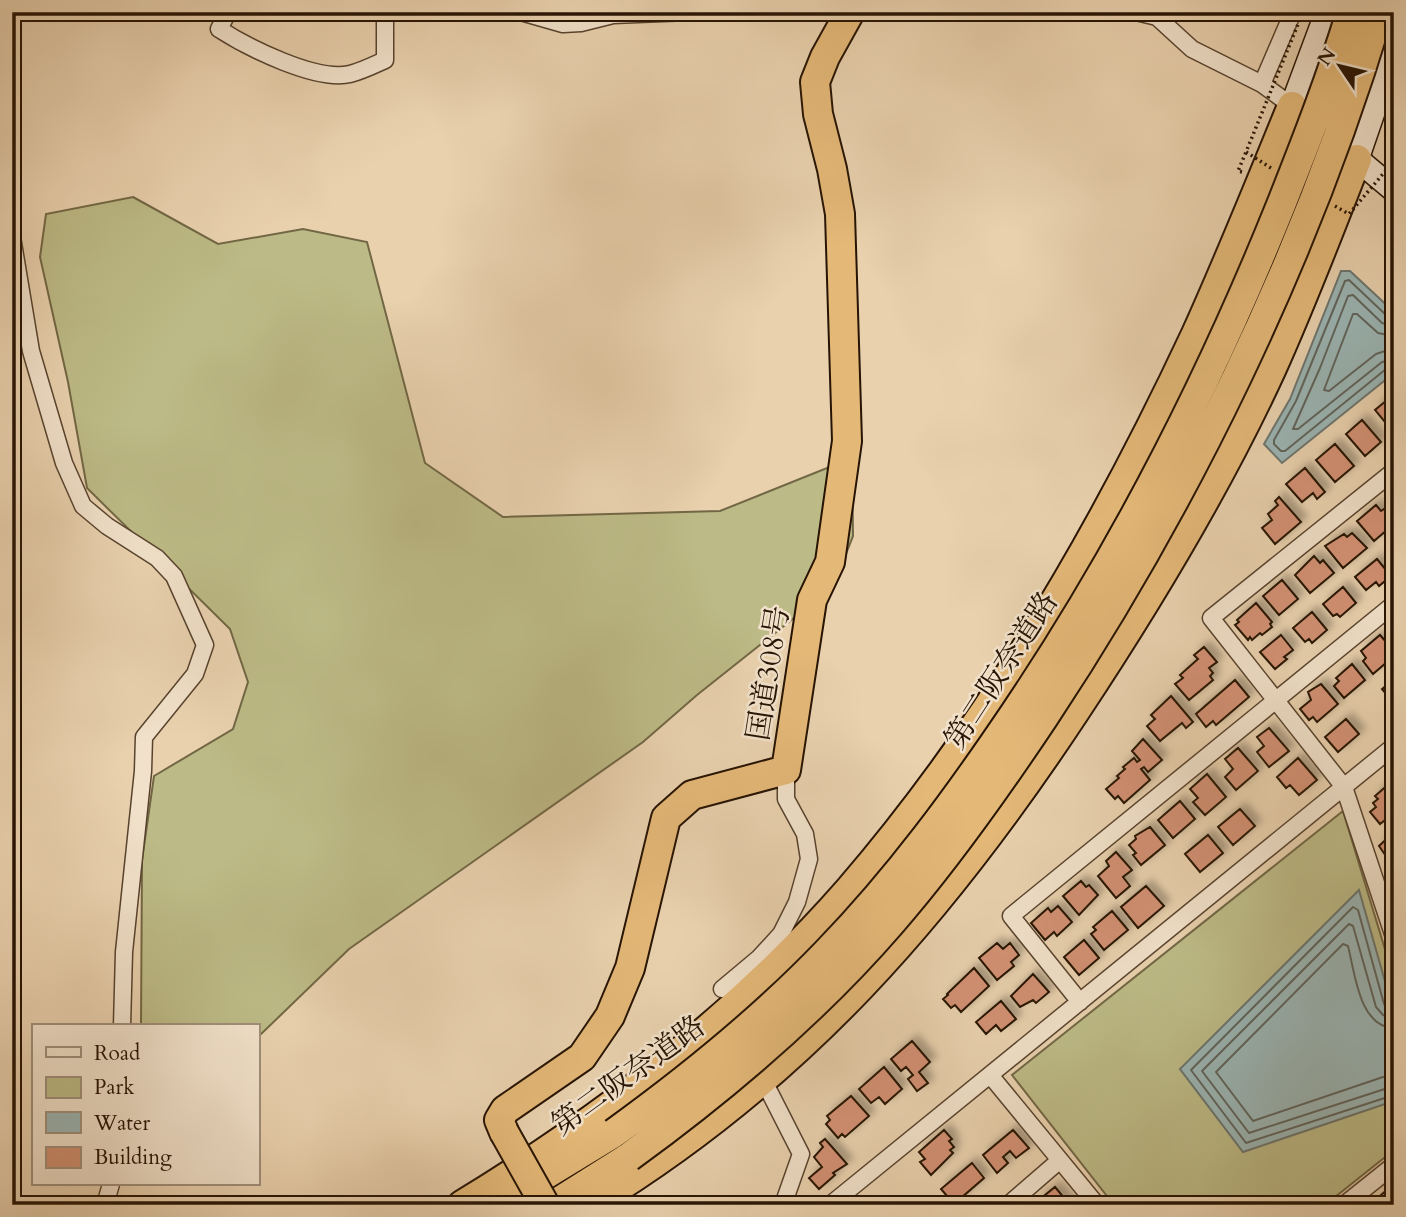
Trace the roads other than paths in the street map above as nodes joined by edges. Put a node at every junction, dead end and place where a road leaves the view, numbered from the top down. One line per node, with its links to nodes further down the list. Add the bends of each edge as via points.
1 (228, 12): 2 (street, via 219,29 239,42 287,64 348,75 386,60)
2 (385, 12)
3 (521, 12): 11 (street, via 563,24)
4 (688, 12): 11 (street)
5 (850, 12): 22 (highway, 国道308号, via 815,82 840,214 847,441 830,562 812,600)
6 (1136, 12): 13 (street, via 1157,17 1192,49)
7 (1293, 12): 13 (street)
8 (1327, 12): 14 (street)
9 (1351, 12): 36 (highway, 第二阪奈道路, bridge, via 1267,241 1171,450 1119,547 1032,687 940,819 830,949 707,1062 614,1133)
10 (1379, 12): 38 (highway, 第二阪奈道路, bridge, via 1292,253 1195,463 1054,701 962,834 890,924 808,1010 731,1078 629,1157)
11 (613, 14)
12 (1394, 51): 15 (street)
13 (1262, 84): 14 (street)
14 (1292, 106): 15 (street); 35 (highway, via 1197,332 1102,520 989,705 918,805 848,891 731,1009 603,1110)
15 (1357, 159): 16 (street); 39 (highway, via 1271,370 1218,474 1105,666 1012,803 906,938 825,1025 729,1110)
16 (1394, 190)
17 (12, 237): 28 (street, via 32,351 64,463 83,506 157,558 174,576 205,645 195,674 144,737)
18 (1394, 471): 20 (street, via 1210,618)
19 (1394, 604): 20 (street)
20 (1275, 699): 23 (street); 27 (street, via 1011,916)
21 (1394, 746): 23 (street)
22 (786, 769): 26 (street, via 786,799 805,834 809,859 797,902 781,934); 37 (highway, 国道308号, bridge, via 692,795 666,818 629,968 610,1016 582,1057 505,1110 499,1121)
23 (1344, 787): 24 (street); 27 (street)
24 (1389, 901): 25 (street)
25 (1394, 937)
26 (722, 989)
27 (1080, 1002): 29 (street)
28 (122, 1024)
29 (990, 1075): 31 (street); 41 (street)
30 (769, 1091): 40 (street, via 801,1154)
31 (1060, 1160): 42 (street); 43 (street)
32 (1394, 1165): 44 (street)
33 (110, 1186): 34 (street)
34 (105, 1205)
35 (462, 1205)
36 (494, 1205)
37 (545, 1205)
38 (553, 1205)
39 (590, 1205)
40 (783, 1205)
41 (830, 1205)
42 (1008, 1205)
43 (1097, 1205)
44 (1344, 1205)

